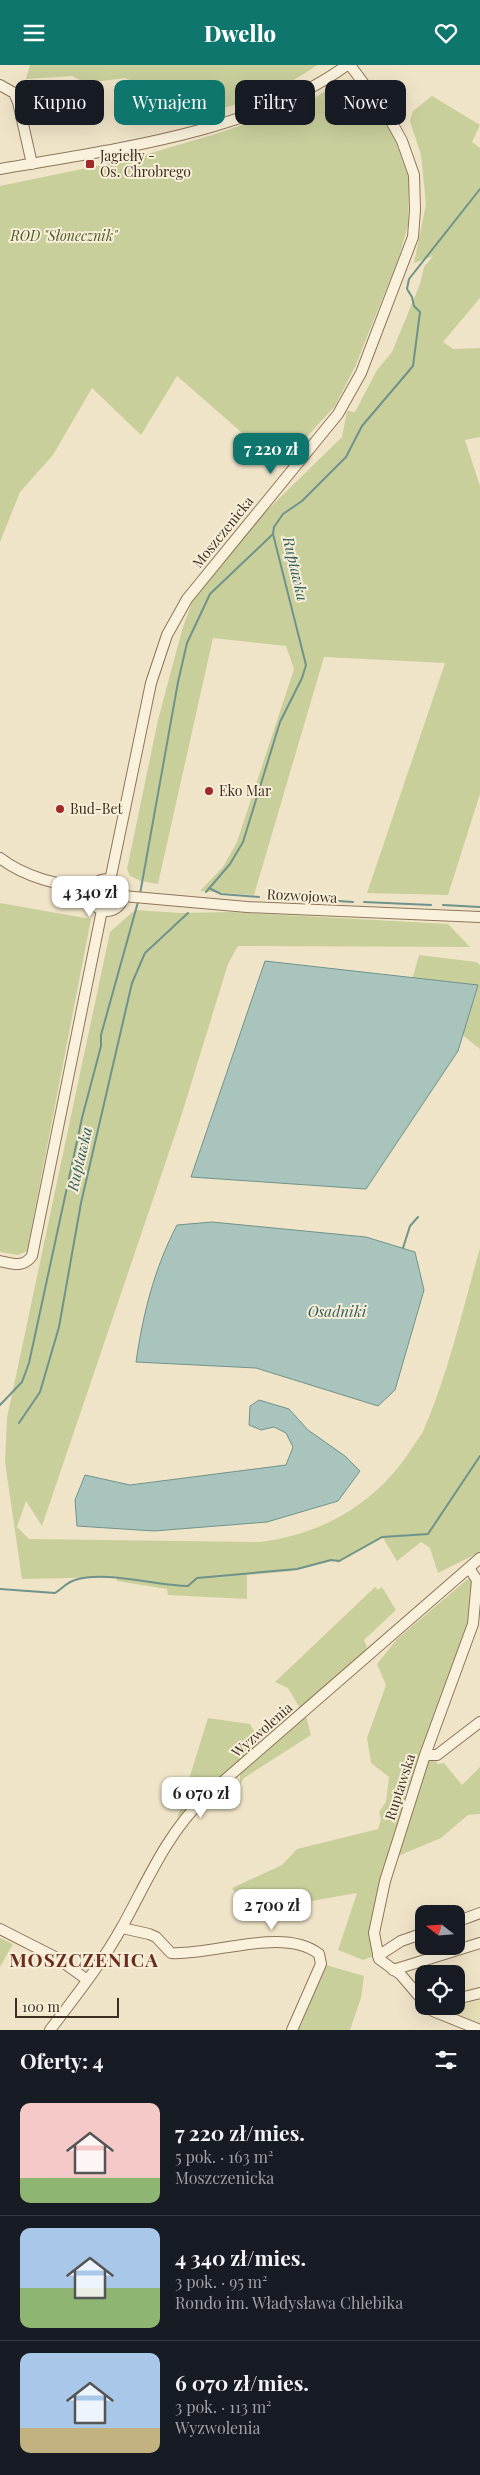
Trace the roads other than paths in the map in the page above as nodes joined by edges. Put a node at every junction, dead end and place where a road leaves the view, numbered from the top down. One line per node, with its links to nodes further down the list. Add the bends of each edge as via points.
1 (348, 65): 3 (street, via 293,97 209,127 157,141); 6 (street, Moszczenicka, via 390,119 402,141 414,175 416,210 413,237 361,373 338,415 186,599 168,635 151,683)
2 (0, 85): 3 (street, via 14,93 18,102)
3 (32, 164): 4 (street)
4 (0, 169)
5 (0, 858): 7 (street, via 21,873)
6 (112, 880): 7 (street, via 98,882); 8 (street)
7 (92, 890): 9 (street, via 92,900)
8 (127, 897): 9 (street, via 116,908); 10 (street, Rozwojowa, via 247,907)
9 (102, 910): 11 (street, via 32,1256 18,1265)
10 (480, 917)
11 (0, 1261)
12 (480, 1558): 13 (street, Wyzwolenia)
13 (469, 1568): 15 (street, Ruptawska, via 477,1580 473,1624); 18 (street, Wyzwolenia, via 196,1807 170,1838)
14 (480, 1722): 15 (street, via 437,1755)
15 (425, 1755): 22 (street, Ruptawska, via 378,1908 374,1933)
16 (480, 1913): 17 (street)
17 (465, 1919)
18 (122, 1927): 24 (street, Wyzwolenia); 30 (street, via 156,1937 171,1953 263,1943 312,1948 319,1954 321,1964)
19 (0, 1929): 24 (street, via 57,1958)
20 (415, 1936): 22 (street)
21 (480, 1943): 23 (street)
22 (378, 1956): 23 (street)
23 (393, 1970): 25 (street)
24 (86, 1979): 29 (street, Wyzwolenia)
25 (415, 1991)
26 (480, 1993): 27 (street)
27 (465, 1997)
28 (447, 2015): 31 (street)
29 (50, 2030)
30 (292, 2030)
31 (480, 2030)

